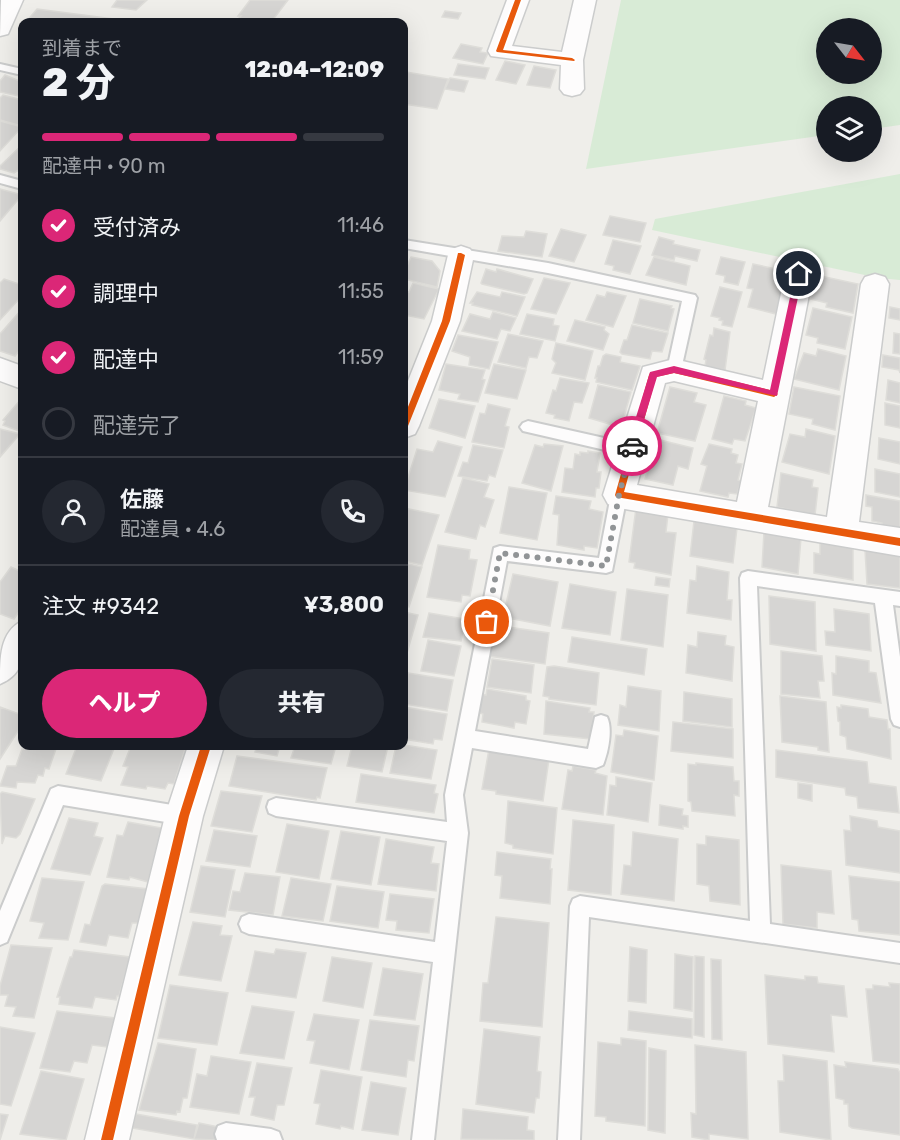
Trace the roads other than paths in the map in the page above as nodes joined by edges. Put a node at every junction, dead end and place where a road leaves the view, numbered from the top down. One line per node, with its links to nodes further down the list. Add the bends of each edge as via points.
1 (12, 0): 4 (street)
2 (518, 0): 5 (street, via 499,51)
3 (585, 0): 5 (street)
4 (0, 29)
5 (572, 60): 8 (street)
6 (0, 67): 7 (lane)
7 (18, 71)
8 (572, 89)
9 (0, 179): 10 (lane)
10 (18, 185)
11 (408, 245): 12 (lane)
12 (461, 255): 16 (lane, via 548,268 690,298); 19 (street, via 446,321)
13 (799, 274): 18 (street)
14 (875, 284): 24 (street)
15 (0, 369): 17 (street)
16 (674, 370): 18 (street); 21 (street, via 653,375)
17 (18, 376)
18 (774, 394): 23 (street)
19 (408, 416)
20 (528, 427): 21 (lane)
21 (631, 450): 22 (street)
22 (619, 495): 23 (street); 31 (lane, via 606,566 500,553)
23 (750, 515): 24 (street)
24 (841, 532): 25 (street)
25 (900, 542)
26 (892, 598): 29 (lane); 37 (lane, via 748,578)
27 (18, 642): 28 (street)
28 (0, 668)
29 (900, 719)
30 (601, 723): 31 (lane, via 596,759)
31 (465, 738): 35 (lane, via 454,795)
32 (205, 750): 34 (street)
33 (276, 807): 35 (lane)
34 (184, 816): 38 (lane, via 58,795); 42 (street)
35 (458, 833): 39 (lane)
36 (249, 924): 39 (lane)
37 (760, 933): 40 (lane); 45 (lane, via 580,906)
38 (0, 935)
39 (444, 953): 44 (lane)
40 (900, 953)
41 (226, 1134): 43 (lane)
42 (107, 1140)
43 (271, 1140)
44 (423, 1140)
45 (569, 1140)

